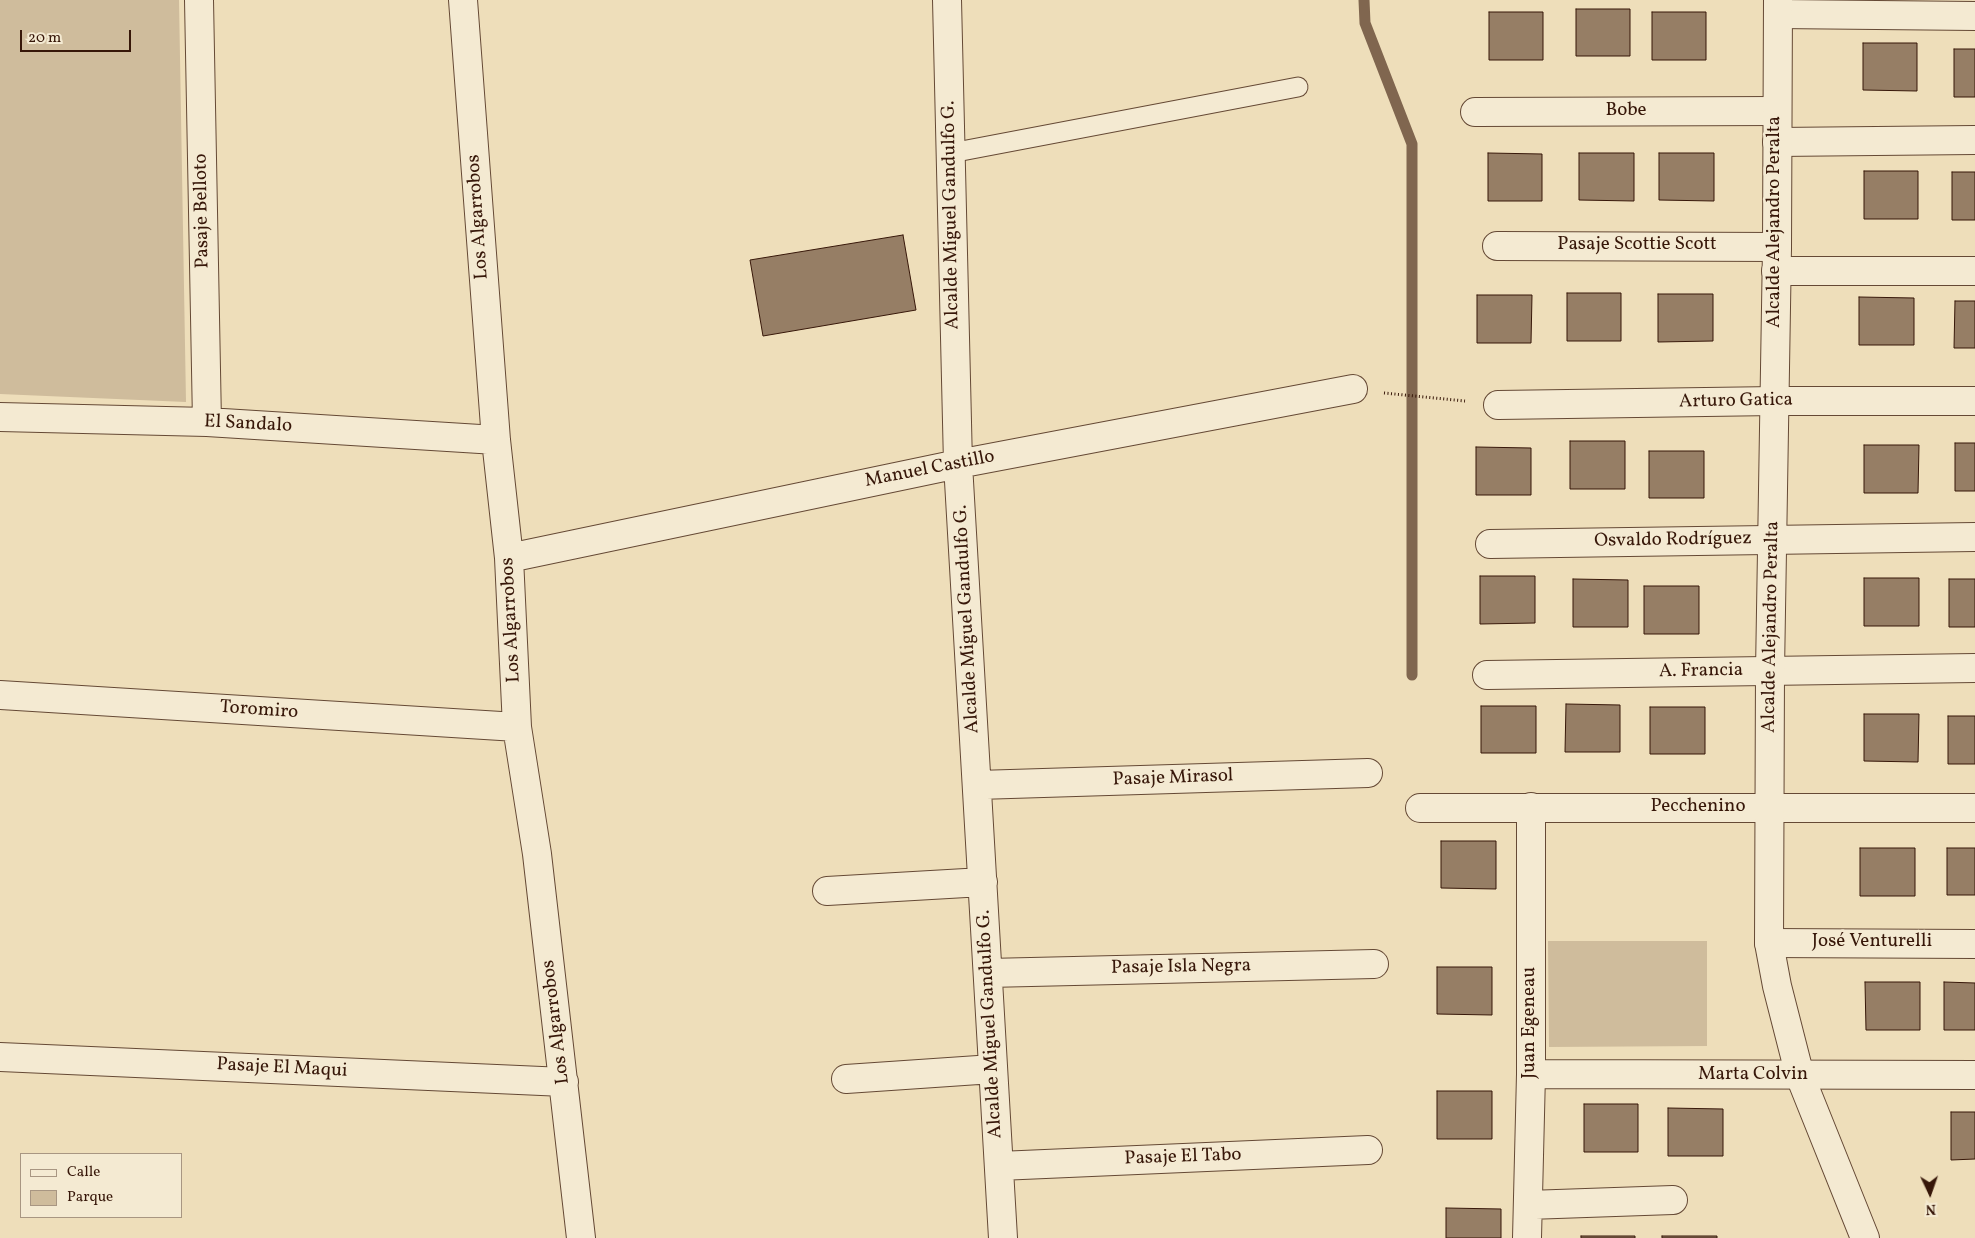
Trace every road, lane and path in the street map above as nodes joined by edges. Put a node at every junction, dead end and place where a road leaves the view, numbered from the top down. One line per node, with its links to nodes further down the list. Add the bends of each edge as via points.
1 (199, 0): 20 (street, Pasaje Belloto)
2 (463, 0): 21 (street, Los Algarrobos)
3 (947, 0): 11 (street, Alcalde Miguel Gandulfo G.)
4 (1778, 7): 5 (street); 7 (street, Alcalde Alejandro Peralta)
5 (1975, 16)
6 (1298, 87): 11 (lane)
7 (1777, 111): 8 (street, Bobe); 10 (street, Alcalde Alejandro Peralta)
8 (1475, 112)
9 (1975, 140): 10 (street)
10 (1777, 142): 13 (street, Alcalde Alejandro Peralta)
11 (951, 153): 22 (street, Alcalde Miguel Gandulfo G.)
12 (1497, 246): 13 (street, Pasaje Scottie Scott)
13 (1777, 259): 14 (street, Pasaje Scottie Scott); 16 (street, Alcalde Alejandro Peralta)
14 (1975, 271)
15 (1353, 389): 18 (path); 22 (street, Manuel Castillo)
16 (1775, 401): 17 (street, Arturo Gatica); 18 (street, Arturo Gatica); 24 (street, Alcalde Alejandro Peralta)
17 (1975, 402)
18 (1498, 405)
19 (0, 417): 20 (street, El Sandalo)
20 (206, 422): 21 (street, El Sandalo)
21 (496, 440): 26 (street, Los Algarrobos)
22 (958, 464): 26 (street, Manuel Castillo); 33 (street, Alcalde Miguel Gandulfo G.)
23 (1975, 538): 24 (street, Osvaldo Rodríguez)
24 (1773, 539): 25 (street, Osvaldo Rodríguez); 28 (street, Alcalde Alejandro Peralta)
25 (1490, 544)
26 (509, 558): 31 (street, Los Algarrobos)
27 (1975, 668): 28 (street, A. Francia)
28 (1770, 671): 29 (street, A. Francia); 36 (street, Alcalde Alejandro Peralta)
29 (1487, 675)
30 (0, 695): 31 (street, Toromiro)
31 (517, 727): 50 (street, Los Algarrobos, via 537,854)
32 (1368, 773): 33 (street, Pasaje Mirasol)
33 (978, 785): 38 (street, Alcalde Miguel Gandulfo G.)
34 (1531, 807): 35 (street, Pecchenino); 36 (street, Pecchenino); 46 (street, Juan Egeneau)
35 (1420, 808)
36 (1770, 808): 37 (street, Pecchenino); 40 (street, Alcalde Alejandro Peralta)
37 (1975, 808)
38 (983, 882): 39 (street); 43 (street, Alcalde Miguel Gandulfo G.)
39 (827, 891)
40 (1768, 943): 41 (street, José Venturelli); 48 (street, Alcalde Alejandro Peralta)
41 (1975, 944)
42 (1374, 964): 43 (street, Pasaje Isla Negra)
43 (988, 973): 45 (street, Alcalde Miguel Gandulfo G.)
44 (0, 1057): 50 (street, Pasaje El Maqui)
45 (994, 1069): 49 (street); 52 (street, Alcalde Miguel Gandulfo G.)
46 (1531, 1074): 48 (street, Marta Colvin); 54 (street, Juan Egeneau)
47 (1975, 1075): 48 (street, Marta Colvin)
48 (1800, 1076): 58 (street, Alcalde Alejandro Peralta)
49 (846, 1079)
50 (564, 1082): 55 (street, Los Algarrobos)
51 (1368, 1150): 52 (street, Pasaje El Tabo)
52 (999, 1166): 56 (street, Alcalde Miguel Gandulfo G.)
53 (1673, 1200): 54 (street)
54 (1528, 1205): 57 (street, Juan Egeneau)
55 (581, 1238)
56 (1003, 1238)
57 (1527, 1238)
58 (1865, 1238)

